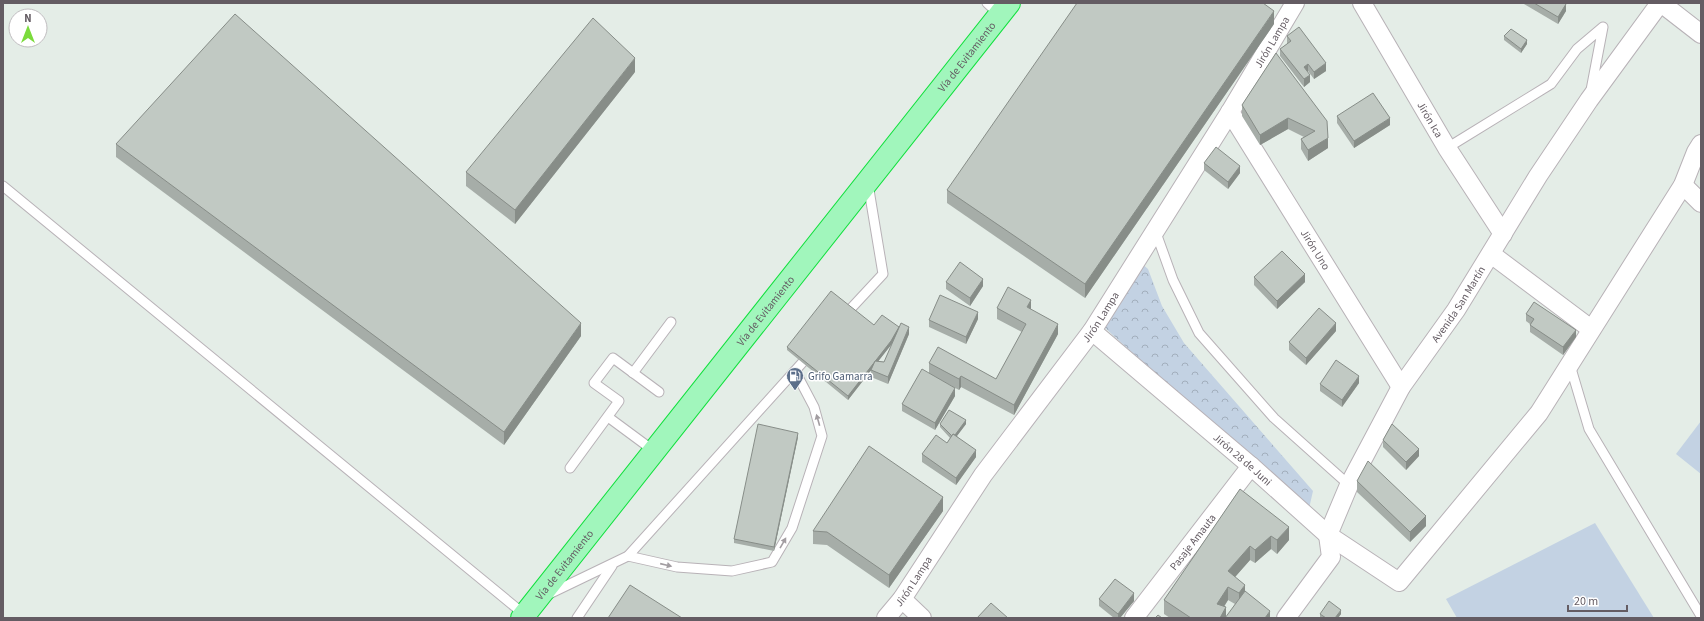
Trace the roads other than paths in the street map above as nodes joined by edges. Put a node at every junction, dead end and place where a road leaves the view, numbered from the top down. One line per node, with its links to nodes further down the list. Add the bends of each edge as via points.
1 (1296, 3): 7 (street, Jirón Lampa)
2 (1362, 3): 9 (street, Jirón Ica)
3 (1661, 3): 5 (street); 6 (street, Avenida San Martín)
4 (999, 7): 10 (highway, Vía de Evitamiento)
5 (1701, 34)
6 (1589, 100): 9 (lane, via 1603,27 1577,49 1551,84); 15 (street, Avenida San Martín)
7 (1230, 112): 14 (street, Jirón Lampa); 25 (street, Jirón Uno)
8 (1701, 144): 11 (street)
9 (1447, 148): 15 (street, Jirón Ica)
10 (868, 181): 18 (lane, via 883,274); 28 (highway, Vía de Evitamiento)
11 (1683, 185): 13 (street); 19 (street)
12 (3, 186): 36 (lane)
13 (1701, 203)
14 (1155, 230): 20 (street, Jirón Lampa); 31 (lane, via 1173,280 1199,333 1274,418)
15 (1503, 234): 16 (street, Avenida San Martín)
16 (1491, 254): 19 (street); 25 (street, Avenida San Martín, via 1456,310)
17 (671, 322): 24 (lane)
18 (836, 325)
19 (1592, 330): 22 (street)
20 (1092, 331): 29 (street, Jirón 28 de Juni); 35 (street, Jirón Lampa, via 984,475)
21 (816, 348): 23 (lane)
22 (1570, 365): 32 (street, Jirón 28 de Juni, via 1539,413 1398,582); 37 (lane, via 1589,429)
23 (795, 371): 33 (lane); 33 (lane, one-way to 23, via 677,567 732,571 772,562 792,528 822,436 814,407)
24 (633, 373): 26 (lane); 27 (lane, via 613,358 594,383 620,401)
25 (1401, 387): 31 (street, Avenida San Martín)
26 (659, 392)
27 (608, 417): 28 (lane); 30 (lane)
28 (654, 452): 36 (highway, Vía de Evitamiento)
29 (1251, 466): 32 (street, Jirón 28 de Juni); 41 (street, Pasaje Amauta)
30 (570, 468)
31 (1349, 485): 32 (street, Avenida San Martín)
32 (1328, 535): 42 (street, via 1331,557)
33 (628, 556): 34 (lane)
34 (613, 565): 36 (lane); 38 (lane)
35 (902, 599): 39 (street, Jirón Lampa); 40 (street)
36 (528, 611)
37 (1701, 616)
38 (577, 618)
39 (886, 618)
40 (922, 618)
41 (1134, 618)
42 (1286, 618)

